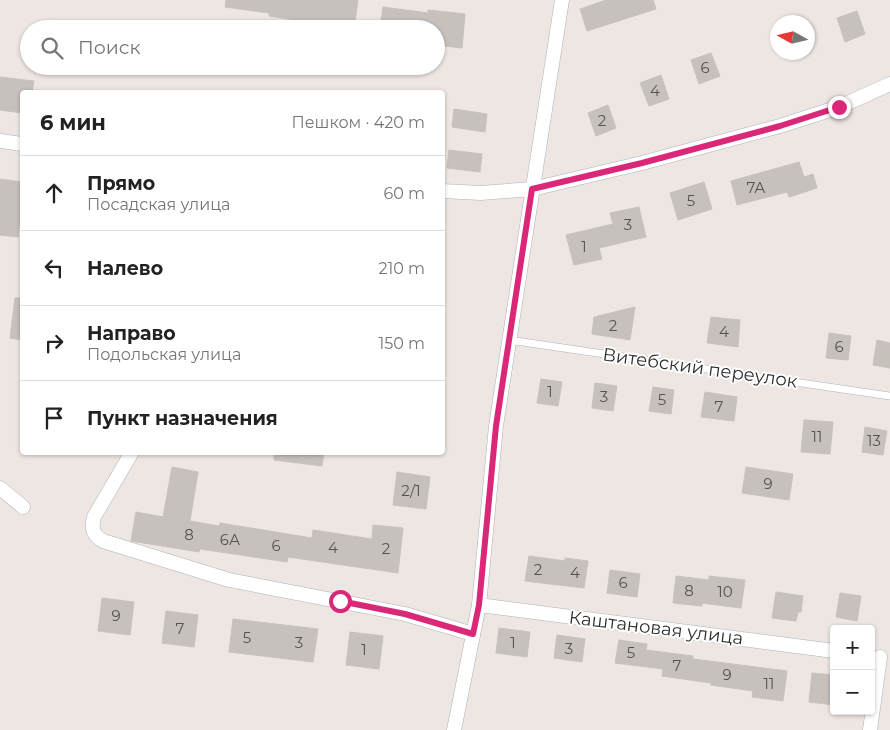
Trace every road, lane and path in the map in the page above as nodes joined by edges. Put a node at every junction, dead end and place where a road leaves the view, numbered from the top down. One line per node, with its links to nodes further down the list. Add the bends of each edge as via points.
1 (562, 0): 5 (street)
2 (888, 89): 5 (street, via 780,126)
3 (0, 141): 4 (street)
4 (20, 144)
5 (532, 189): 6 (street, via 481,193); 7 (street)
6 (445, 191)
7 (509, 340): 8 (lane, Витебский переулок); 12 (street, via 496,426)
8 (890, 396)
9 (130, 455): 13 (street, via 94,517 94,532 103,541 229,580 405,614)
10 (0, 488): 11 (street)
11 (24, 507)
12 (479, 605): 13 (street); 14 (street, Каштановая улица)
13 (473, 634): 16 (street)
14 (830, 650)
15 (880, 657): 17 (street)
16 (454, 730)
17 (870, 730)

